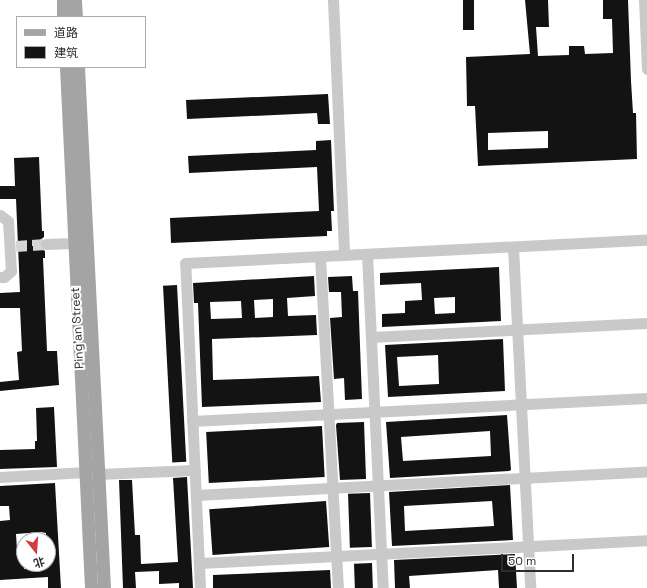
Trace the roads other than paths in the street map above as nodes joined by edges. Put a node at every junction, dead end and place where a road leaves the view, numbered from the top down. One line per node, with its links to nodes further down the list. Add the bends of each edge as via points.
1 (63, 0): 5 (main road)
2 (75, 0): 6 (main road)
3 (333, 0): 16 (street)
4 (644, 0): 9 (street)
5 (63, 16)
6 (76, 16)
7 (66, 68): 12 (main road, Ping'an Street)
8 (78, 68): 29 (main road, Ping'an Street)
9 (647, 69)
10 (0, 216): 18 (street, via 8,221 13,246 11,271)
11 (647, 240): 14 (street)
12 (74, 243): 13 (street); 29 (main road, Ping'an Street)
13 (46, 244)
14 (513, 247): 15 (street); 20 (street)
15 (367, 254): 16 (street); 21 (street)
16 (344, 255): 17 (street)
17 (320, 257): 25 (street); 26 (street, via 185,263)
18 (0, 277)
19 (647, 323): 20 (street)
20 (517, 330): 21 (street); 23 (street)
21 (371, 337): 24 (street)
22 (647, 398): 23 (street)
23 (521, 404): 24 (street); 31 (street)
24 (375, 412): 25 (street); 32 (street)
25 (328, 414): 26 (street); 33 (street)
26 (192, 421): 27 (street)
27 (195, 470): 29 (street); 34 (street)
28 (647, 471): 31 (street)
29 (92, 473): 30 (street); 40 (main road, Ping'an Street); 41 (main road, Ping'an Street)
30 (0, 477)
31 (524, 478): 32 (street); 36 (street)
32 (378, 485): 33 (street); 37 (street)
33 (332, 488): 34 (street); 38 (street)
34 (196, 495): 39 (street)
35 (647, 540): 36 (street)
36 (528, 546): 37 (street); 45 (street)
37 (382, 554): 38 (street); 44 (street)
38 (336, 556): 39 (street); 43 (street)
39 (199, 564): 42 (street)
40 (91, 588)
41 (104, 588)
42 (200, 588)
43 (338, 588)
44 (383, 588)
45 (530, 588)

